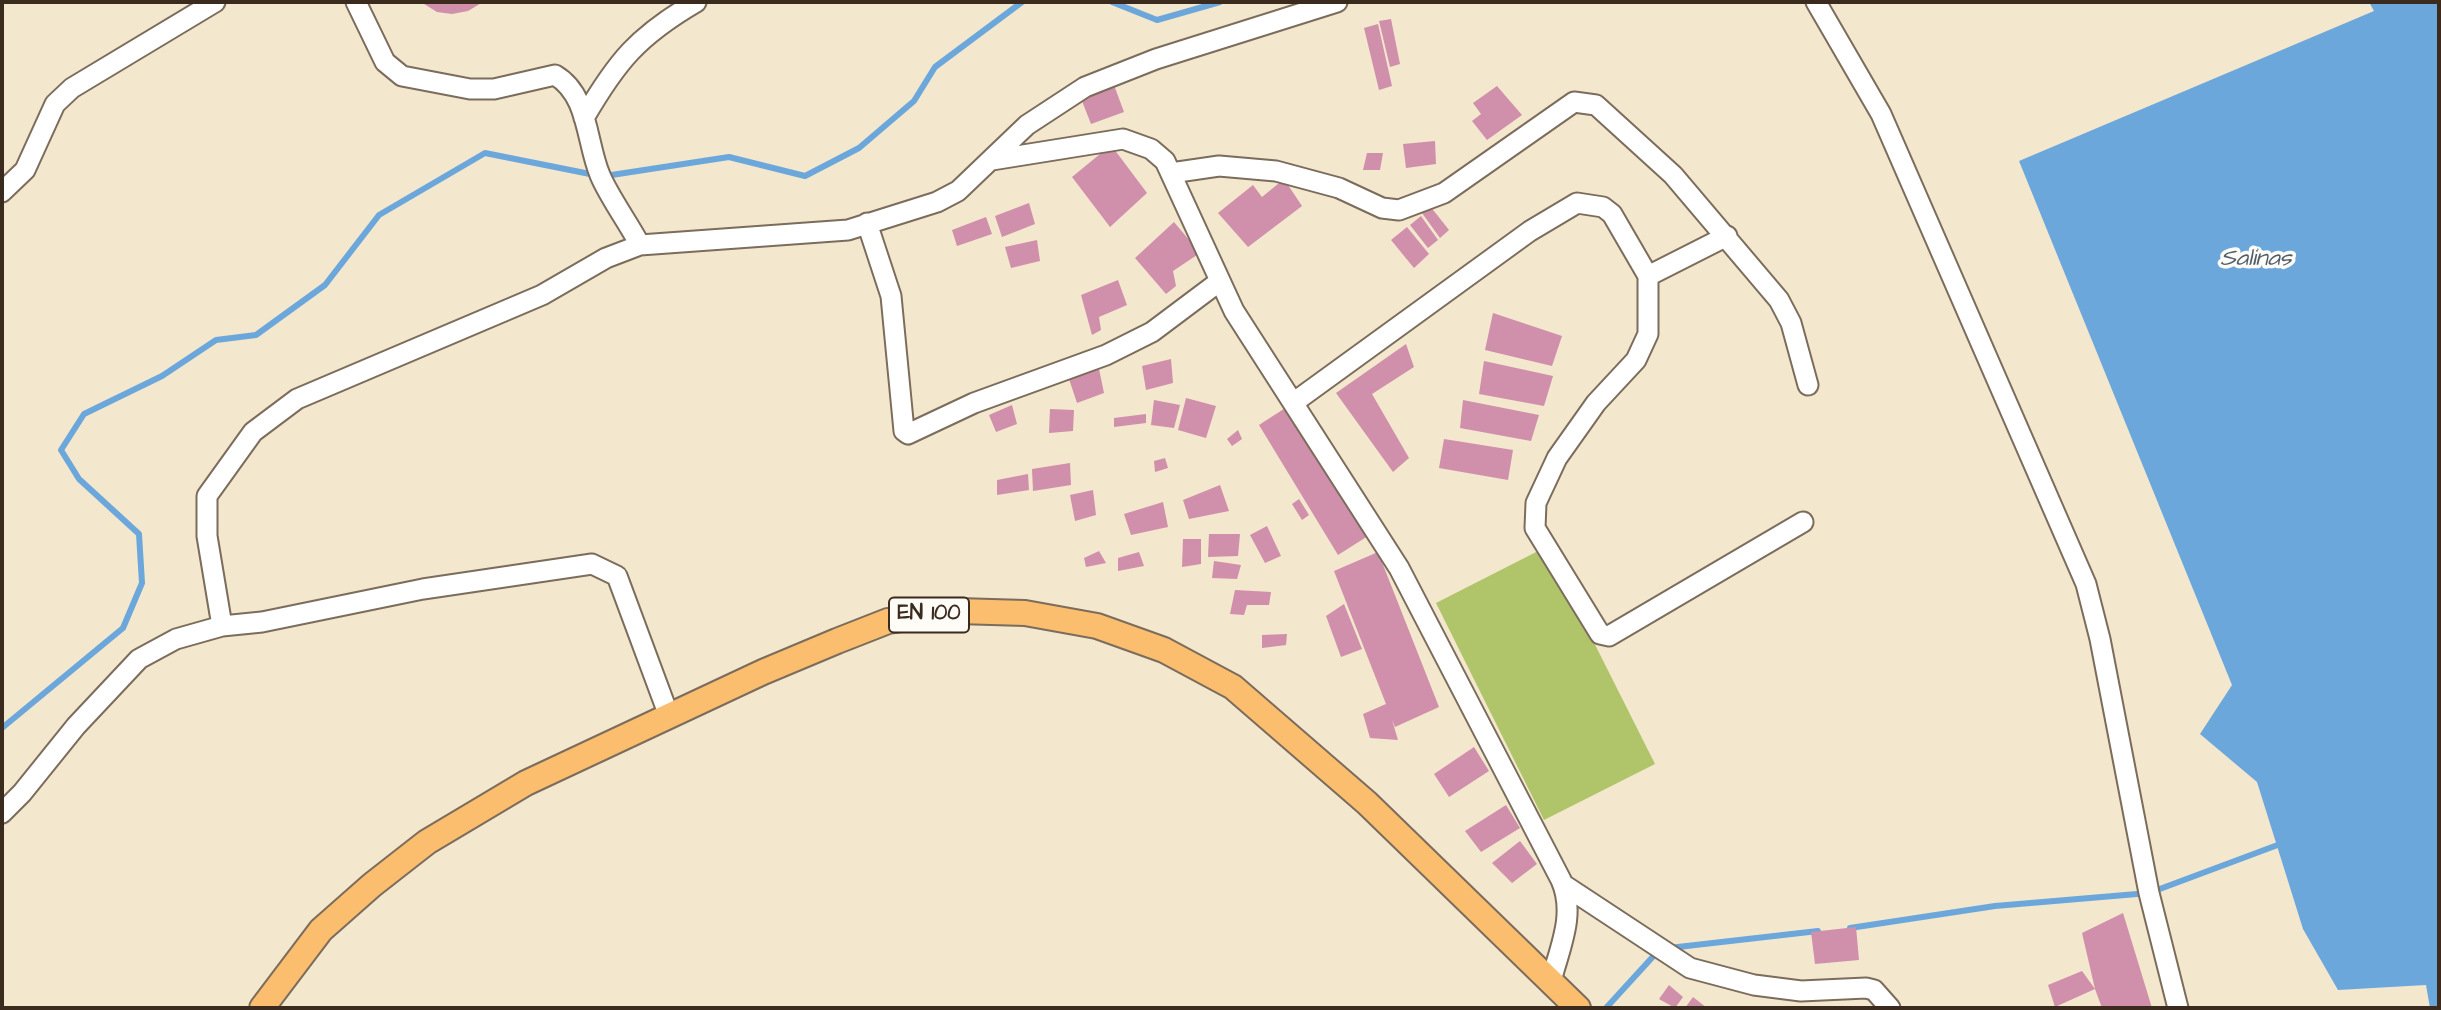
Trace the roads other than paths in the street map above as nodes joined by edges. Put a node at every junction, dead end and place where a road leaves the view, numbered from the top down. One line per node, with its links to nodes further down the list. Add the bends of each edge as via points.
1 (215, 2): 9 (street, via 72,88 55,104 32,159)
2 (356, 2): 6 (street, via 385,62 402,76 495,89 555,75 575,93)
3 (696, 2): 6 (street, via 626,53)
4 (1337, 2): 7 (street, via 1156,59 1085,87 1027,125)
5 (1816, 2): 26 (street, via 1881,114 2086,584 2149,893)
6 (584, 118): 12 (street, via 600,177)
7 (992, 160): 8 (street, via 1123,139 1151,149); 10 (street, via 958,191 937,202)
8 (1171, 173): 11 (street, via 1219,166 1276,171 1339,187 1382,208 1399,209 1444,194 1574,102 1587,102 1674,175); 14 (street)
9 (2, 192)
10 (867, 223): 12 (street, via 848,230); 14 (street, via 891,296 904,431 908,434 974,403 1106,355 1152,332)
11 (1727, 236): 13 (street); 15 (street, via 1779,300 1791,323)
12 (640, 245): 18 (street, via 606,258 542,295 297,399 253,432 206,496 207,536)
13 (1648, 276): 16 (street, via 1612,214 1591,203 1577,204 1530,231); 17 (street, via 1648,334 1636,360 1595,403 1558,457 1536,503 1535,528 1600,634 1609,636)
14 (1220, 281): 16 (street)
15 (1808, 385)
16 (1293, 403): 21 (street, via 1399,569)
17 (1803, 522)
18 (222, 626): 19 (street, via 592,564 617,576); 20 (street, via 177,639 139,659)
19 (669, 716): 22 (main road, EN 100, via 888,621 958,611 1025,613 1097,626 1164,650 1233,687 1367,803); 23 (main road, EN 100, via 526,783 426,842 321,930)
20 (2, 813)
21 (1564, 885): 22 (street, via 1569,916); 25 (street, via 1689,968 1754,985 1801,991 1866,988)
22 (1551, 981): 24 (main road, EN 100)
23 (261, 1008)
24 (1578, 1008)
25 (1891, 1008)
26 (2178, 1008)

